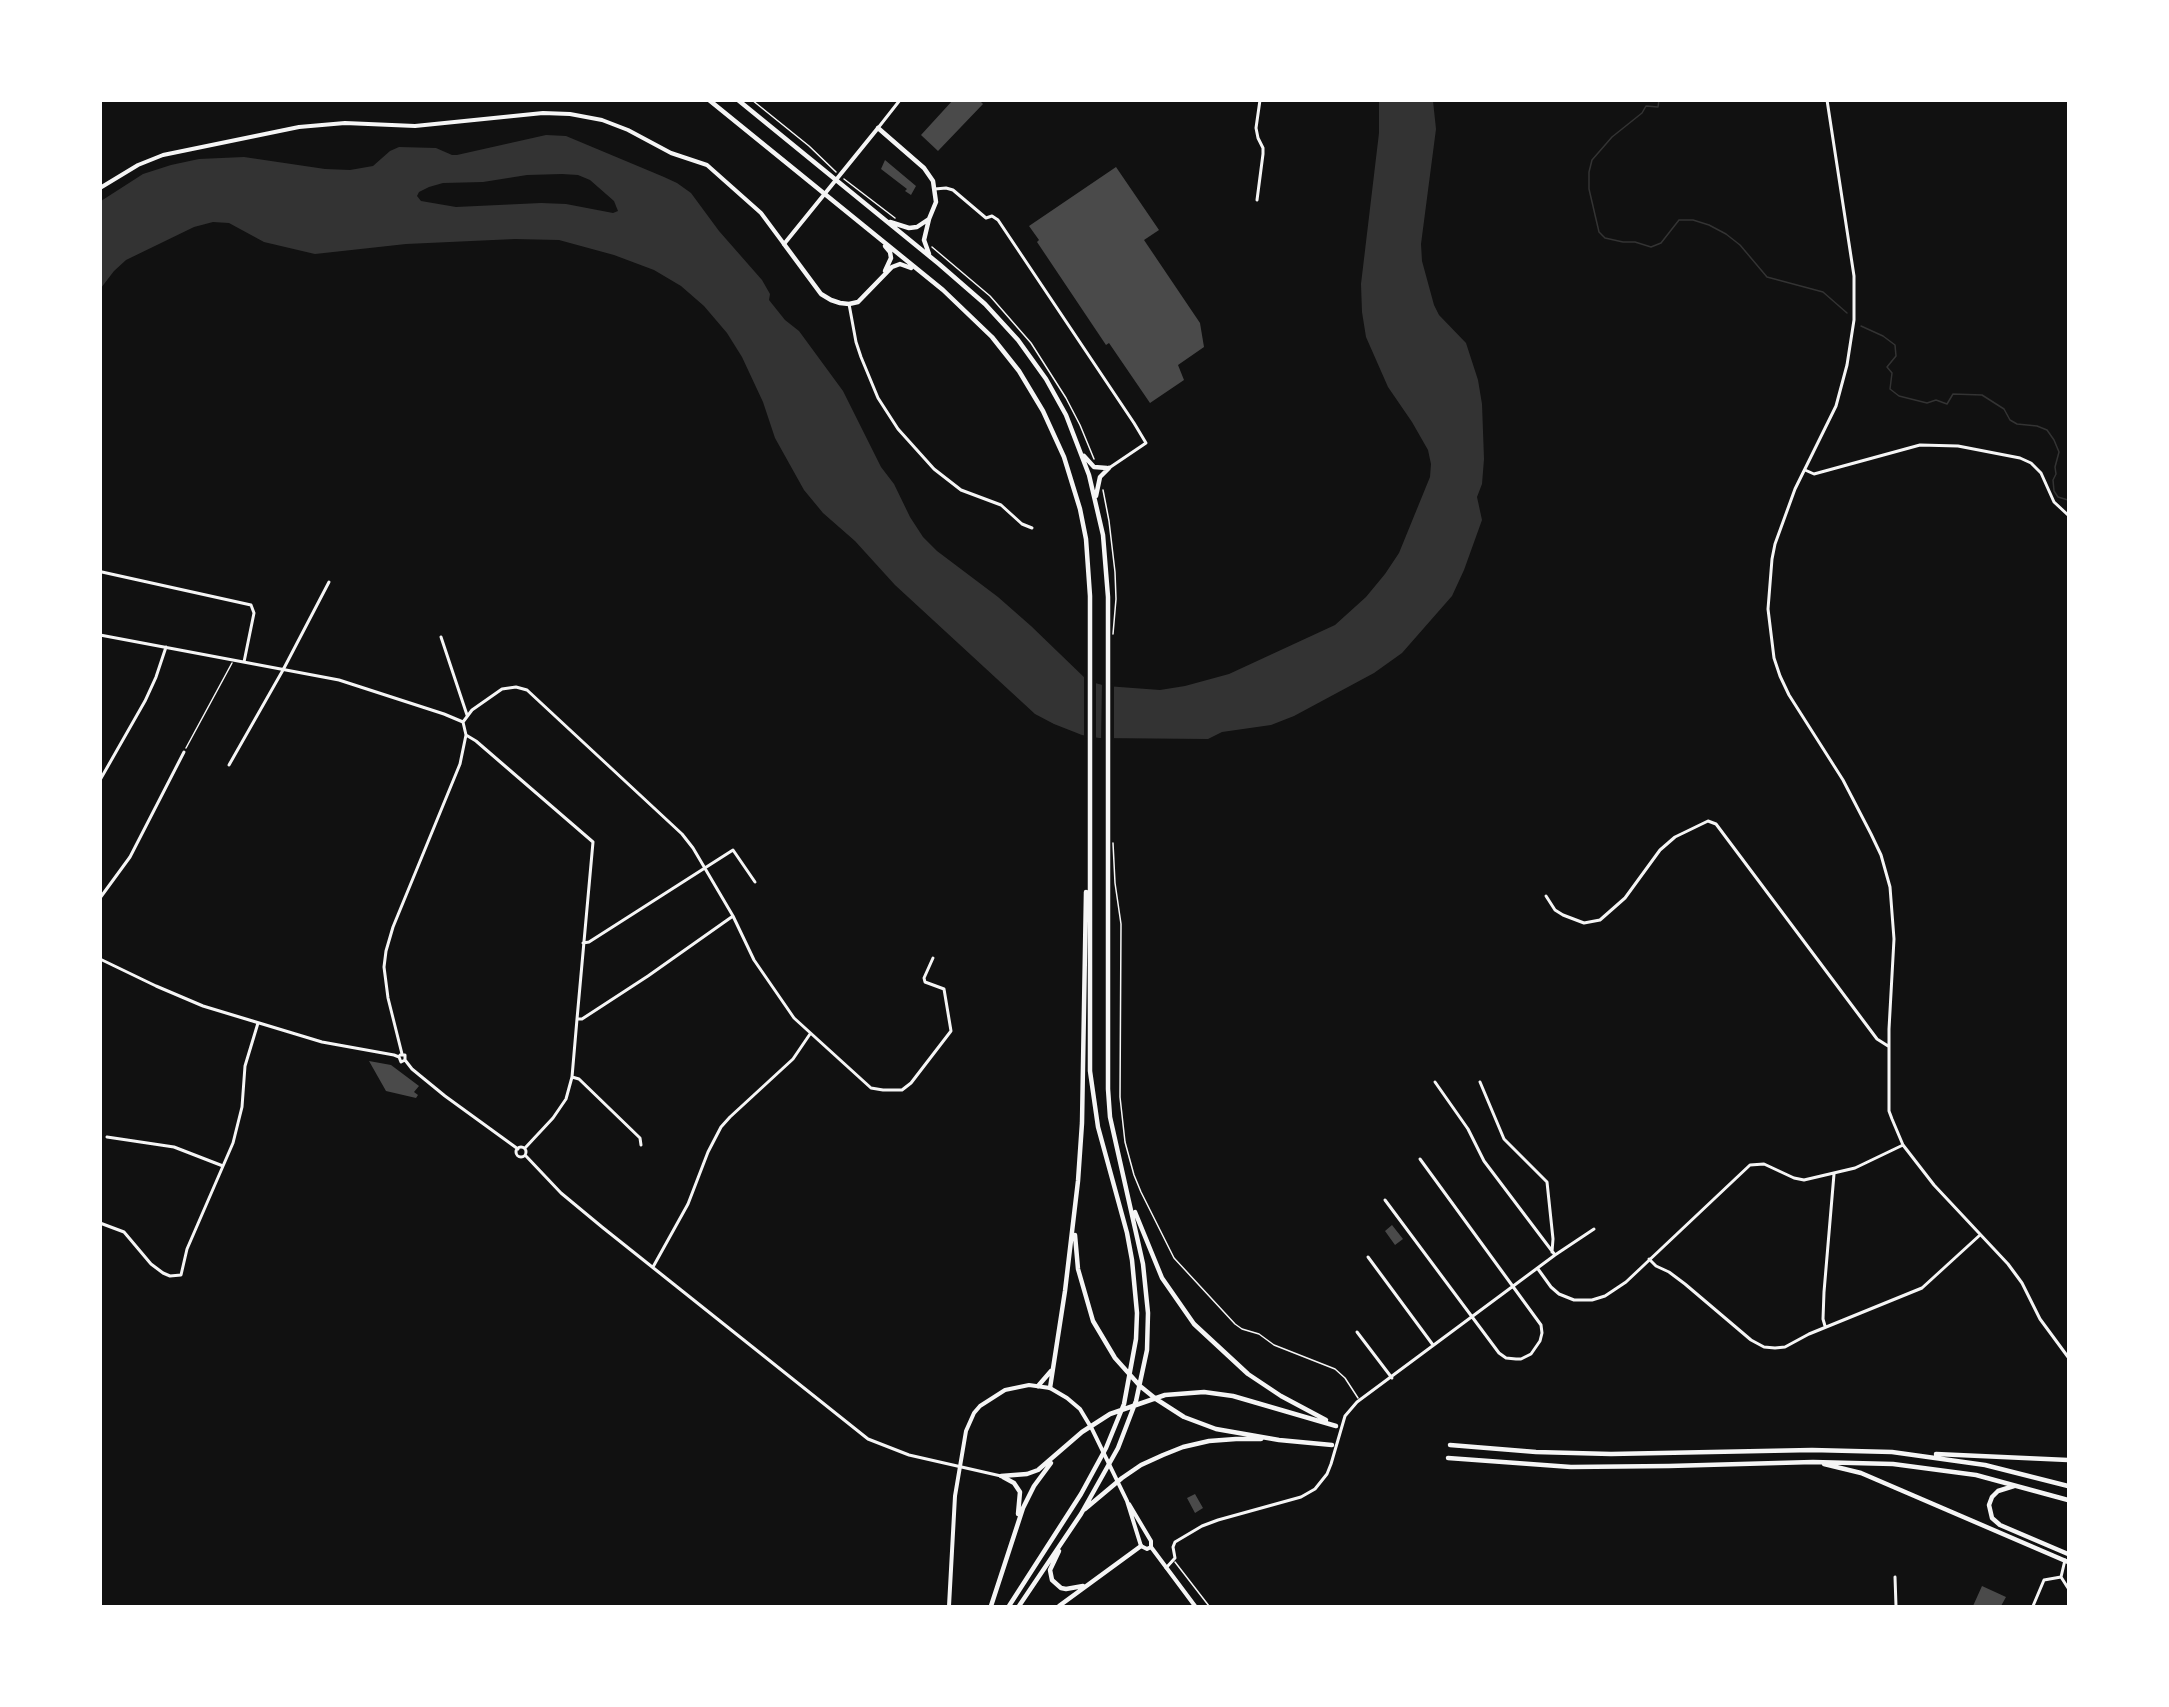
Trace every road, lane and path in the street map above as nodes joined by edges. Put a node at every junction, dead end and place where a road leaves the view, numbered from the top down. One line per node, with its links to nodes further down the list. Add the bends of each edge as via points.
1 (709, 100): 14 (highway)
2 (738, 100): 8 (highway)
3 (752, 100): 8 (path, via 808,146)
4 (900, 100): 7 (street)
5 (1260, 100): 11 (street, via 1256,128 1263,154)
6 (1827, 100): 22 (street, via 1854,276 1855,310 1836,406)
7 (878, 128): 10 (highway, via 924,168); 15 (street)
8 (824, 166): 13 (highway)
9 (100, 188): 15 (street, via 138,165 164,155 299,127 345,123 415,126 570,114 602,120 671,153 707,165 761,213)
10 (935, 189): 12 (highway, via 936,202); 21 (street, via 953,190 986,218 998,220 1134,423 1146,443)
11 (1257, 200)
12 (928, 219): 13 (highway, via 909,228); 16 (highway, via 924,240)
13 (886, 220): 16 (highway)
14 (880, 239): 17 (highway); 18 (highway, via 891,258)
15 (784, 244): 19 (highway, via 821,294)
16 (930, 257): 20 (highway, via 985,304 1018,339 1056,395)
17 (920, 272): 18 (highway, via 898,264); 41 (highway, via 958,303 1004,352 1031,390 1071,477 1086,539 1090,596)
18 (880, 278): 19 (highway, via 858,302)
19 (849, 304): 25 (street, via 861,357 878,398 898,429 934,469 962,490 1001,505)
20 (1081, 452): 21 (highway, via 1094,467); 23 (highway)
21 (1109, 468): 23 (highway, via 1100,477)
22 (1805, 470): 24 (street, via 1814,474 1920,445 1958,446 2031,463 2042,473 2055,502); 53 (street, via 1780,526 1772,559 1770,633 1780,676 1843,780 1886,871 1894,923)
23 (1095, 499): 67 (highway, via 1107,565 1108,1089 1110,1117)
24 (2068, 515)
25 (1032, 528)
26 (102, 572): 32 (street, via 251,605 254,613)
27 (329, 582): 33 (street)
28 (100, 635): 30 (street)
29 (441, 637): 34 (street)
30 (166, 647): 31 (street); 39 (street, via 145,701)
31 (233, 660): 32 (street); 37 (path)
32 (244, 662): 33 (street)
33 (283, 670): 35 (street, via 359,685); 38 (street)
34 (467, 715): 35 (street); 42 (street, via 502,689 524,688 682,834)
35 (463, 722): 36 (street)
36 (466, 735): 47 (street, via 593,842); 54 (street, via 454,779 386,951 388,998)
37 (184, 752): 45 (street, via 130,857)
38 (229, 765)
39 (100, 780)
40 (1113, 839): 88 (path, via 1114,883 1121,924 1120,1098 1125,1142 1141,1192 1174,1258 1235,1324 1274,1345 1335,1369)
41 (1089, 841): 69 (highway, via 1082,1123); 119 (highway, via 1090,1071 1098,1126 1132,1260 1136,1339 1124,1404 1106,1448)
42 (705, 868): 43 (street, via 733,850); 46 (street); 47 (street)
43 (754, 882)
44 (1546, 896): 53 (street, via 1563,915 1584,923 1600,920 1625,898 1660,850 1684,832 1708,821 1716,824 1877,1040)
45 (100, 898)
46 (733, 916): 50 (street, via 648,976); 52 (street, via 754,960 794,1018)
47 (583, 944): 50 (street)
48 (933, 958): 52 (street, via 924,978 944,989 951,1031 906,1087 898,1091 871,1088)
49 (100, 959): 51 (street, via 203,1006)
50 (577, 1019): 55 (street)
51 (258, 1023): 54 (street, via 328,1043); 65 (street, via 245,1066 240,1120)
52 (810, 1034): 76 (street, via 793,1059 721,1127 688,1204)
53 (1888, 1046): 60 (street, via 1889,1111)
54 (400, 1055): 62 (street, via 401,1062 405,1060)
55 (573, 1077): 59 (street, via 640,1138); 61 (street, via 561,1108)
56 (1435, 1082): 73 (street, via 1468,1129 1484,1161)
57 (1480, 1082): 73 (street, via 1504,1139 1547,1182)
58 (107, 1137): 65 (street, via 174,1147)
59 (641, 1144)
60 (1903, 1145): 66 (street); 72 (street)
61 (525, 1148): 62 (street); 63 (street)
62 (518, 1149): 63 (street, via 519,1156)
63 (525, 1155): 76 (street, via 561,1193)
64 (1420, 1159): 78 (street)
65 (224, 1166): 70 (street, via 187,1249 181,1275 163,1273 124,1232)
66 (1834, 1174): 75 (street, via 1798,1179 1764,1164 1750,1165); 80 (street, via 1824,1292)
67 (1128, 1193): 92 (highway, via 1162,1278 1194,1324 1248,1374 1336,1426 1233,1396 1185,1393 1150,1399 1110,1414); 103 (highway, via 1147,1291 1146,1357 1127,1427)
68 (1384, 1200): 79 (street)
69 (1075, 1218): 84 (highway); 89 (highway, via 1077,1260 1092,1321 1115,1358 1140,1386 1167,1407 1216,1429)
70 (100, 1223)
71 (1594, 1229): 73 (street)
72 (1980, 1235): 80 (street, via 1922,1288); 83 (street, via 2017,1276 2040,1319)
73 (1553, 1253): 77 (street)
74 (1368, 1257): 82 (street)
75 (1649, 1259): 77 (street, via 1615,1290 1585,1301 1559,1294); 80 (street, via 1764,1347 1785,1347)
76 (652, 1267): 97 (street, via 868,1439 899,1452)
77 (1538, 1269): 78 (street)
78 (1513, 1288): 79 (street); 79 (street, via 1541,1325 1540,1341 1531,1354 1521,1359 1503,1356)
79 (1472, 1318): 82 (street)
80 (1825, 1326)
81 (1357, 1332): 85 (street)
82 (1434, 1345): 85 (street)
83 (2068, 1358)
84 (1053, 1366): 86 (highway); 87 (highway)
85 (1392, 1377): 88 (street)
86 (1038, 1386): 87 (street); 97 (street, via 1005,1390 980,1406 966,1431)
87 (1050, 1388): 102 (street, via 1074,1403 1086,1417)
88 (1360, 1400): 110 (street, via 1345,1416 1327,1474 1315,1489 1202,1526 1175,1542)
89 (1279, 1440): 90 (highway); 103 (highway, via 1236,1439 1183,1447 1141,1465)
90 (1332, 1445)
91 (1450, 1445): 93 (highway, via 1583,1454 1812,1450)
92 (1062, 1450): 98 (highway, via 1032,1472); 104 (highway, via 1034,1486)
93 (1923, 1455): 95 (highway); 100 (highway, via 2010,1470)
94 (1448, 1458): 96 (highway, via 1592,1467)
95 (2068, 1460)
96 (1813, 1462): 99 (highway, via 1917,1466); 111 (highway, via 1861,1473)
97 (959, 1467): 98 (street); 117 (street)
98 (1001, 1476): 104 (highway, via 1014,1483 1020,1492)
99 (2016, 1485): 101 (highway); 109 (highway, via 1994,1494 1989,1505 1992,1518)
100 (2068, 1486)
101 (2068, 1500)
102 (1127, 1501): 106 (street); 107 (street)
103 (1081, 1514): 105 (highway)
104 (1017, 1523): 118 (highway)
105 (1066, 1536): 115 (highway, via 1050,1570 1052,1580 1066,1590); 120 (highway)
106 (1148, 1538): 107 (street); 108 (street)
107 (1141, 1544): 108 (street, via 1144,1549); 115 (highway)
108 (1151, 1547): 112 (street)
109 (2068, 1554)
110 (1174, 1560): 112 (street); 123 (path)
111 (2067, 1561): 114 (street)
112 (1166, 1568): 122 (street)
113 (1895, 1576): 124 (street)
114 (2061, 1577): 116 (street); 125 (street, via 2044,1580)
115 (1086, 1586): 121 (highway)
116 (2068, 1588)
117 (949, 1606)
118 (991, 1606)
119 (1009, 1606)
120 (1019, 1606)
121 (1059, 1606)
122 (1195, 1606)
123 (1209, 1606)
124 (1896, 1606)
125 (2033, 1606)

